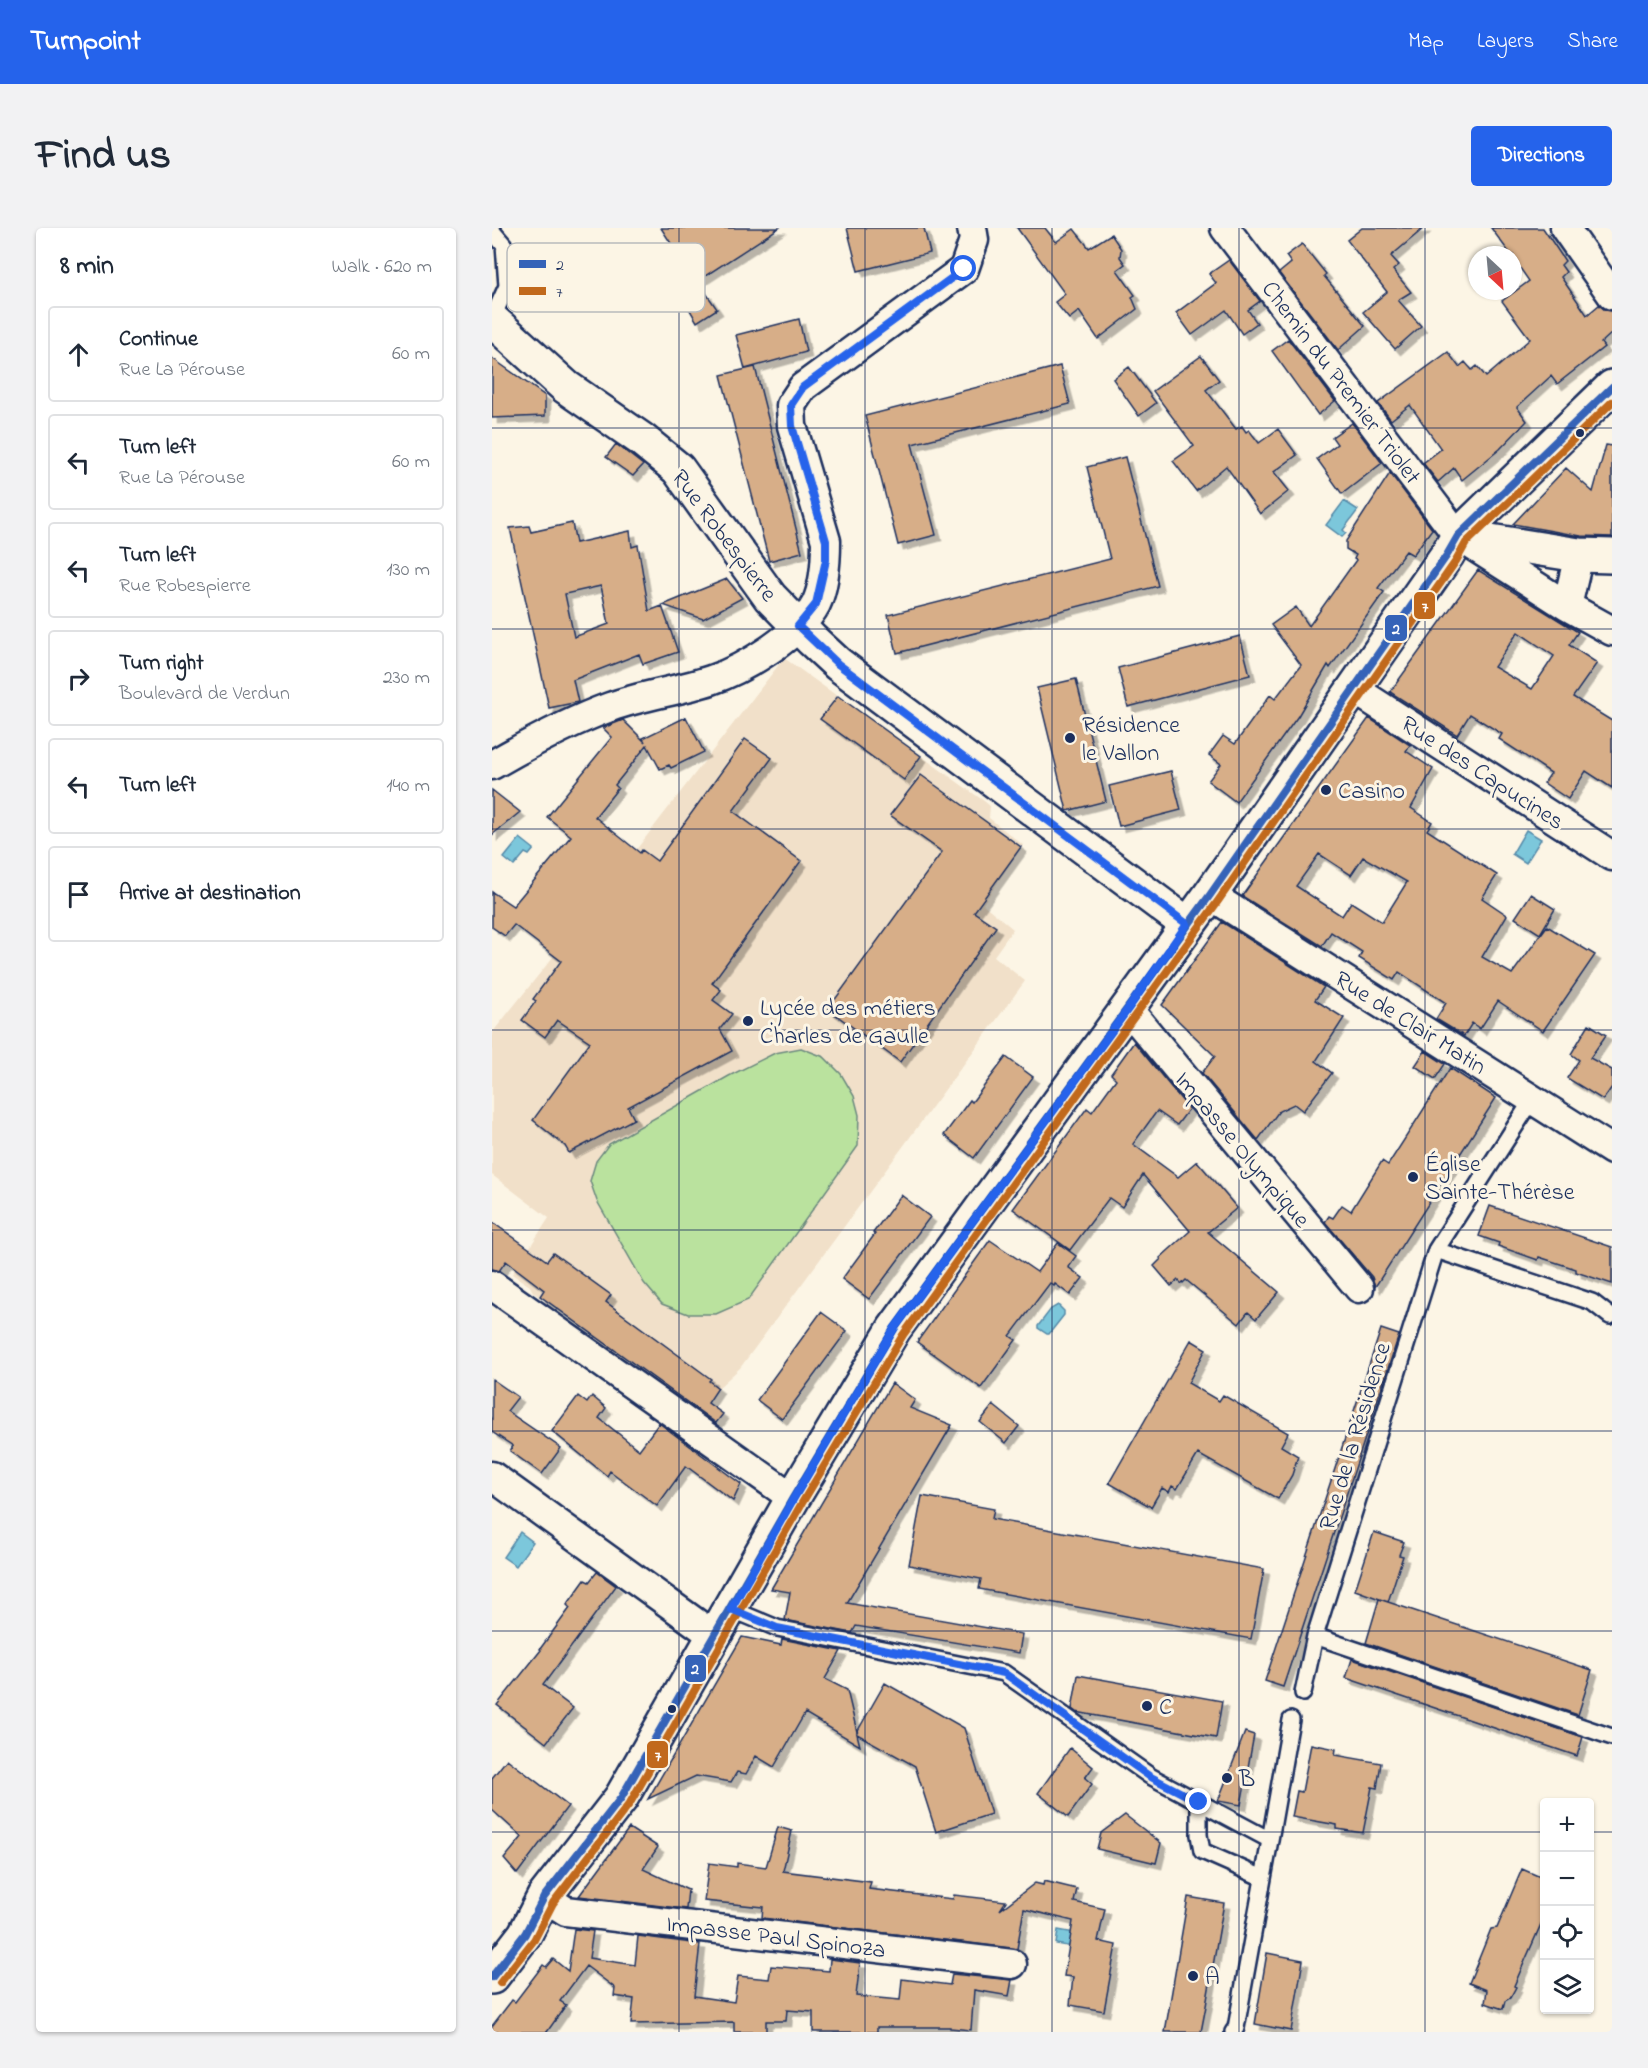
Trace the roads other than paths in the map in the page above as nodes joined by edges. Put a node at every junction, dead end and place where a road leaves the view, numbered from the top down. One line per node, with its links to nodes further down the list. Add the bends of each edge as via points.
1 (972, 228): 13 (street, via 974,240 964,269 803,387 791,405 792,426 826,541 816,604)
2 (1225, 228): 9 (street, Chemin du Premier Triolet)
3 (1565, 228): 5 (street)
4 (492, 231): 6 (lane, via 504,245 507,286)
5 (1612, 296)
6 (492, 319): 13 (main road, Rue Robespierre, via 566,387 678,469 760,585)
7 (1612, 387): 8 (main road)
8 (1600, 411): 9 (main road)
9 (1458, 536): 10 (main road); 12 (street); 15 (main road)
10 (1579, 555): 11 (main road); 12 (street)
11 (1612, 556)
12 (1568, 606): 14 (street)
13 (798, 626): 16 (street, via 760,657 734,671 576,720); 19 (main road, Rue Robespierre, via 838,664)
14 (1612, 631)
15 (1354, 689): 17 (street, Rue des Capucines); 18 (main road)
16 (492, 765)
17 (1612, 856)
18 (1210, 894): 19 (main road); 21 (street, Rue de Clair Matin)
19 (1187, 924): 20 (main road)
20 (1128, 1009): 25 (street, Impasse Olympique); 28 (main road, via 894,1329)
21 (1532, 1100): 22 (street, Rue de Clair Matin); 23 (lane, Rue de la Résidence)
22 (1612, 1150)
23 (1436, 1250): 26 (lane, via 1592,1302); 30 (lane, Rue de la Résidence)
24 (492, 1286): 28 (street)
25 (1359, 1288)
26 (1610, 1316)
27 (492, 1476): 29 (street)
28 (794, 1498): 29 (main road)
29 (723, 1623): 34 (lane, via 777,1628 1004,1673 1149,1776); 37 (main road, via 621,1798)
30 (1315, 1636): 31 (lane, Rue de la Résidence); 33 (lane)
31 (1303, 1693)
32 (1291, 1720): 35 (lane)
33 (1612, 1737)
34 (1199, 1802): 35 (lane); 36 (lane, via 1202,1851)
35 (1270, 1840): 36 (lane)
36 (1263, 1878): 41 (lane)
37 (544, 1897): 38 (main road); 39 (street, Impasse Paul Spinoza, via 566,1911); 40 (main road, via 525,1934)
38 (492, 1940)
39 (1012, 1964)
40 (492, 1977)
41 (1233, 2032)

